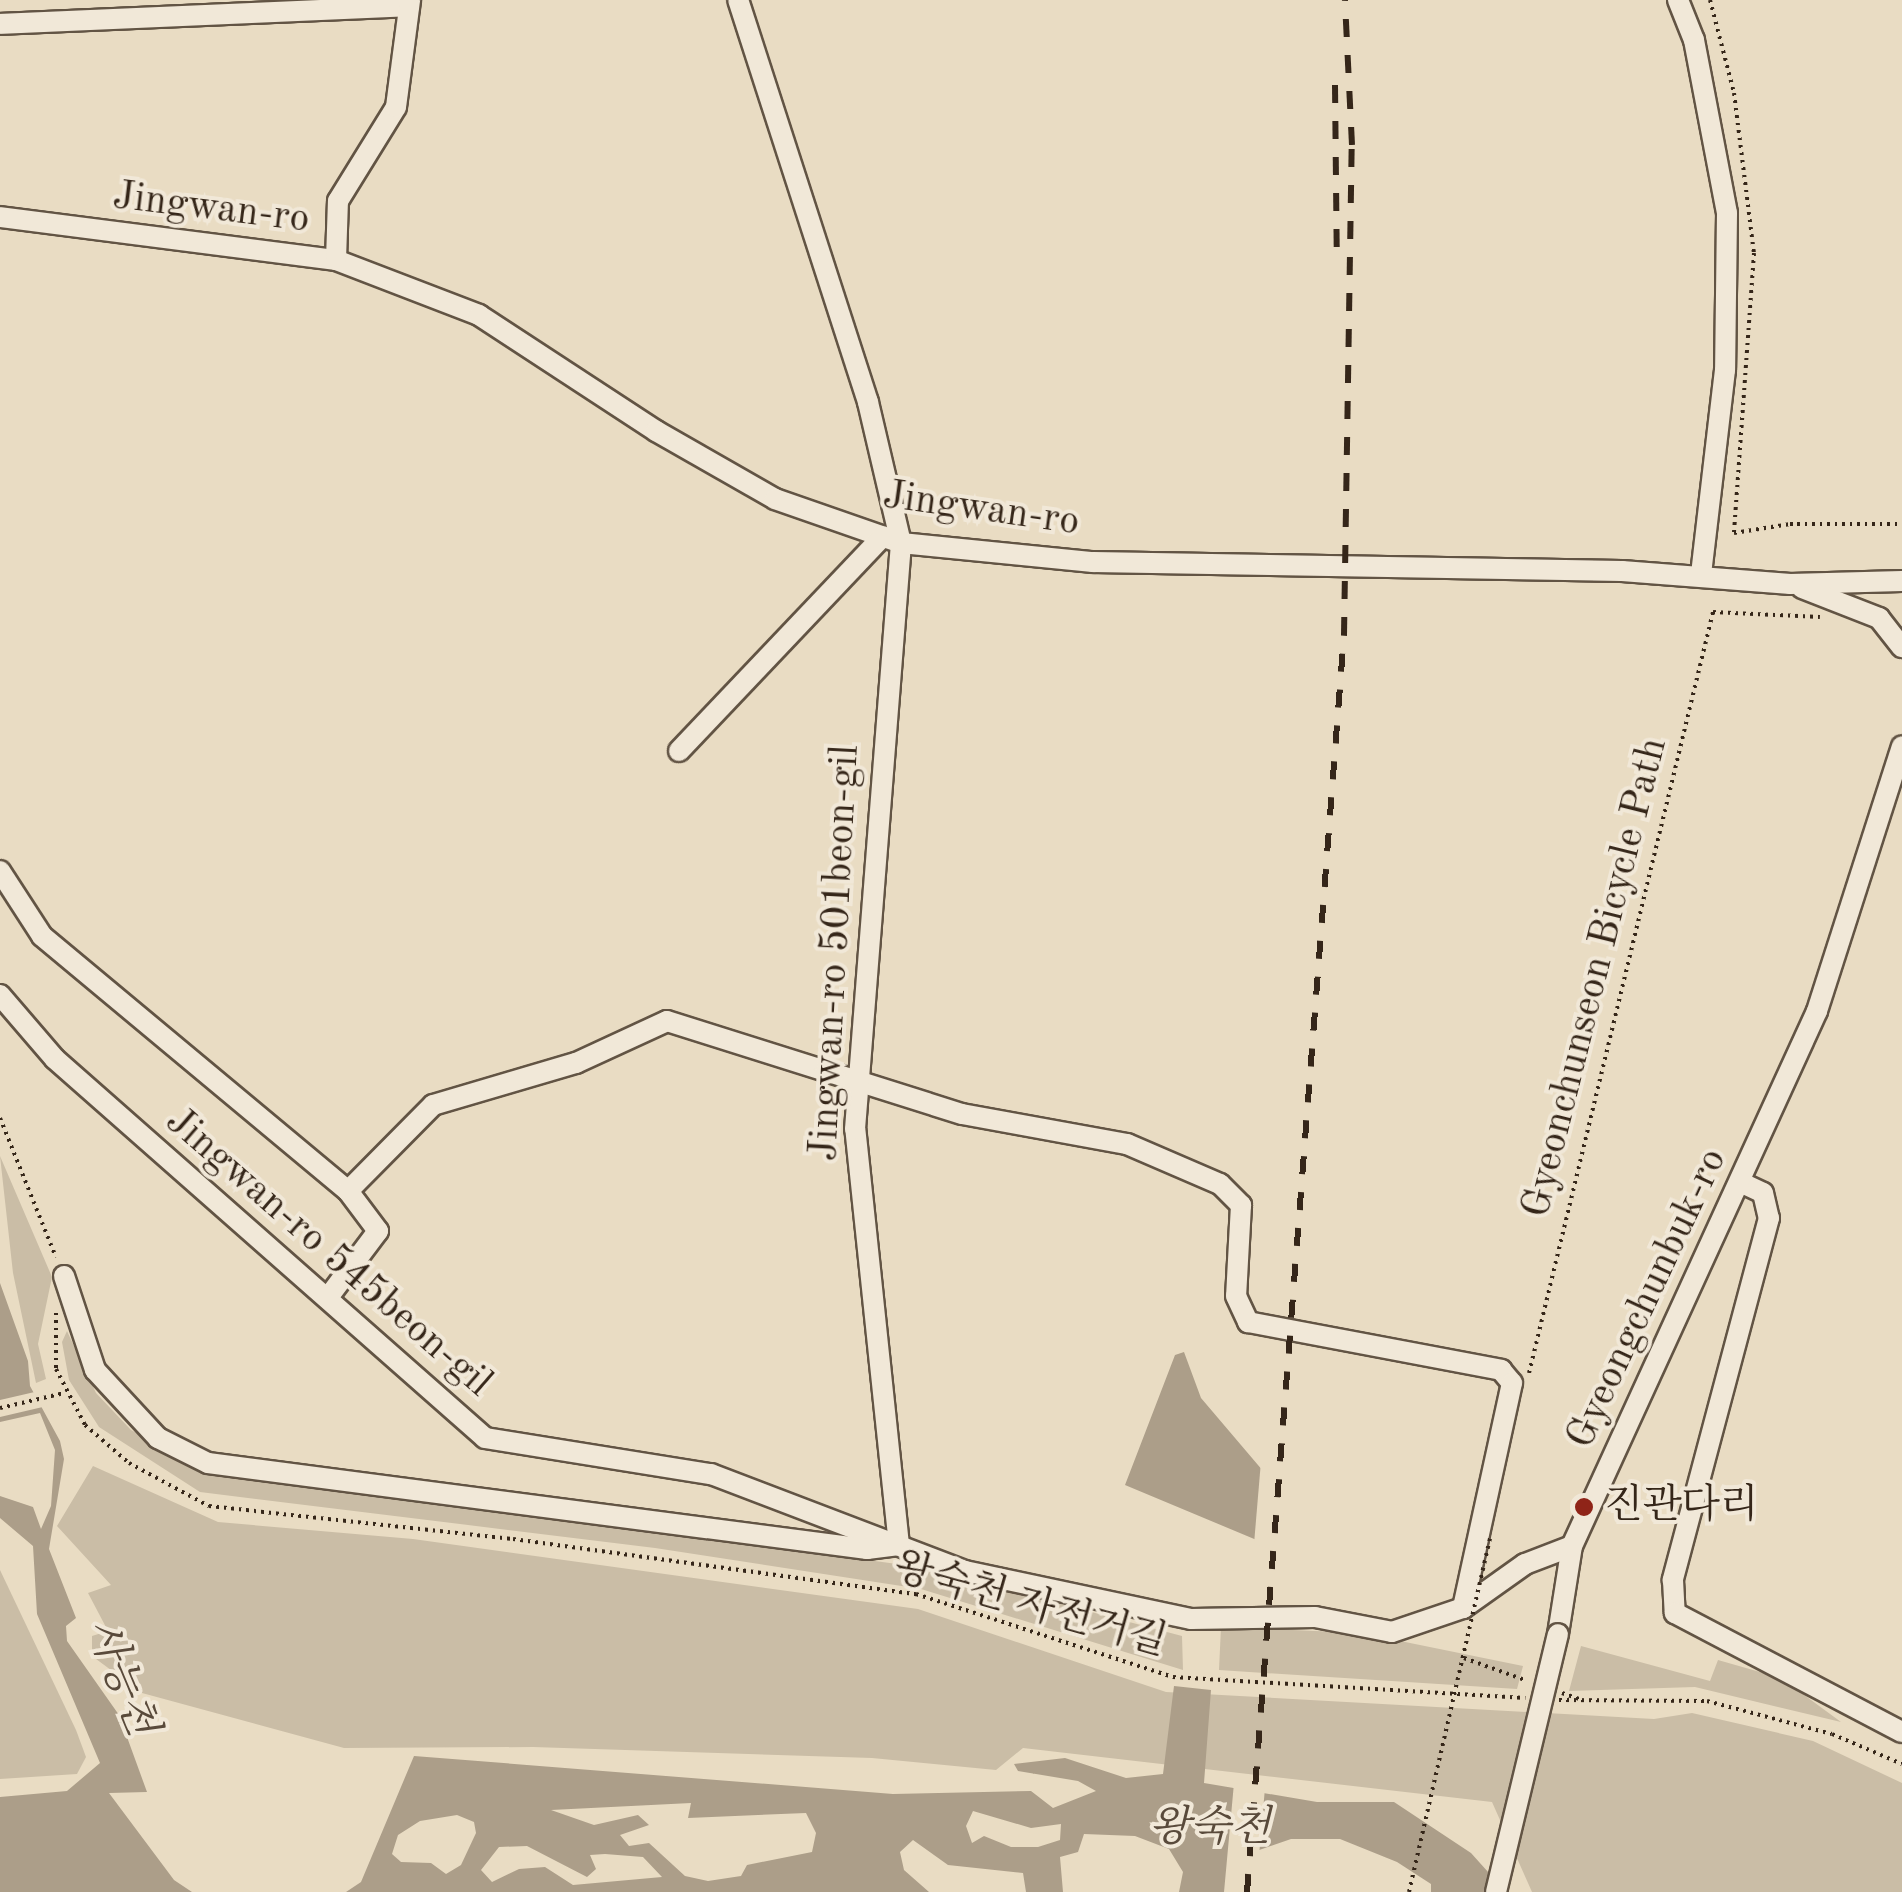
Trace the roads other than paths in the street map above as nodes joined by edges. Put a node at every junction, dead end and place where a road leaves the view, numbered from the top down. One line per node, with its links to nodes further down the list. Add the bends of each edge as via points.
1 (738, 0): 7 (street, Jingwan-ro 501beon-gil, via 868,402)
2 (1678, 0): 8 (street, via 1694,40 1727,213 1725,370)
3 (410, 3): 4 (street); 6 (street, via 396,107 338,201)
4 (0, 24)
5 (0, 217): 6 (street, Jingwan-ro)
6 (336, 260): 7 (street, Jingwan-ro, via 479,316 775,499)
7 (892, 540): 8 (street, Jingwan-ro, via 1093,562); 13 (street); 16 (street, Jingwan-ro 501beon-gil)
8 (1702, 575): 10 (street, Jingwan-ro)
9 (1902, 581): 10 (street, Jingwan-ro)
10 (1790, 584): 11 (street, via 1879,618)
11 (1902, 647)
12 (1902, 746): 17 (street, Gyeongchunbuk-ro, via 1817,1011)
13 (679, 751)
14 (0, 871): 18 (street, via 42,936)
15 (0, 995): 20 (street, Jingwan-ro 545beon-gil, via 54,1059)
16 (858, 1081): 18 (street, via 667,1021 576,1063 434,1105); 21 (street, Jingwan-ro 501beon-gil, via 855,1129); 23 (street, via 962,1114 1128,1144 1220,1184 1240,1206 1236,1296 1248,1322 1501,1370 1512,1383)
17 (1742, 1183): 22 (street, Gyeongchunbuk-ro, via 1697,1266); 24 (street, via 1763,1193 1769,1218 1674,1580 1675,1612)
18 (348, 1191): 20 (street, via 378,1231)
19 (64, 1276): 21 (street, via 106,1384 158,1438 208,1462 867,1549)
20 (329, 1296): 21 (street, Jingwan-ro 545beon-gil, via 484,1438 711,1474)
21 (898, 1545): 23 (street, Jingwan-ro 545beon-gil, via 965,1571 1191,1619 1315,1617 1392,1632)
22 (1572, 1546): 23 (street, Jingwan-ro 545beon-gil, via 1526,1564); 25 (street, Gyeongchunbuk-ro, bridge, via 1558,1634)
23 (1463, 1608)
24 (1902, 1732)
25 (1496, 1892)

